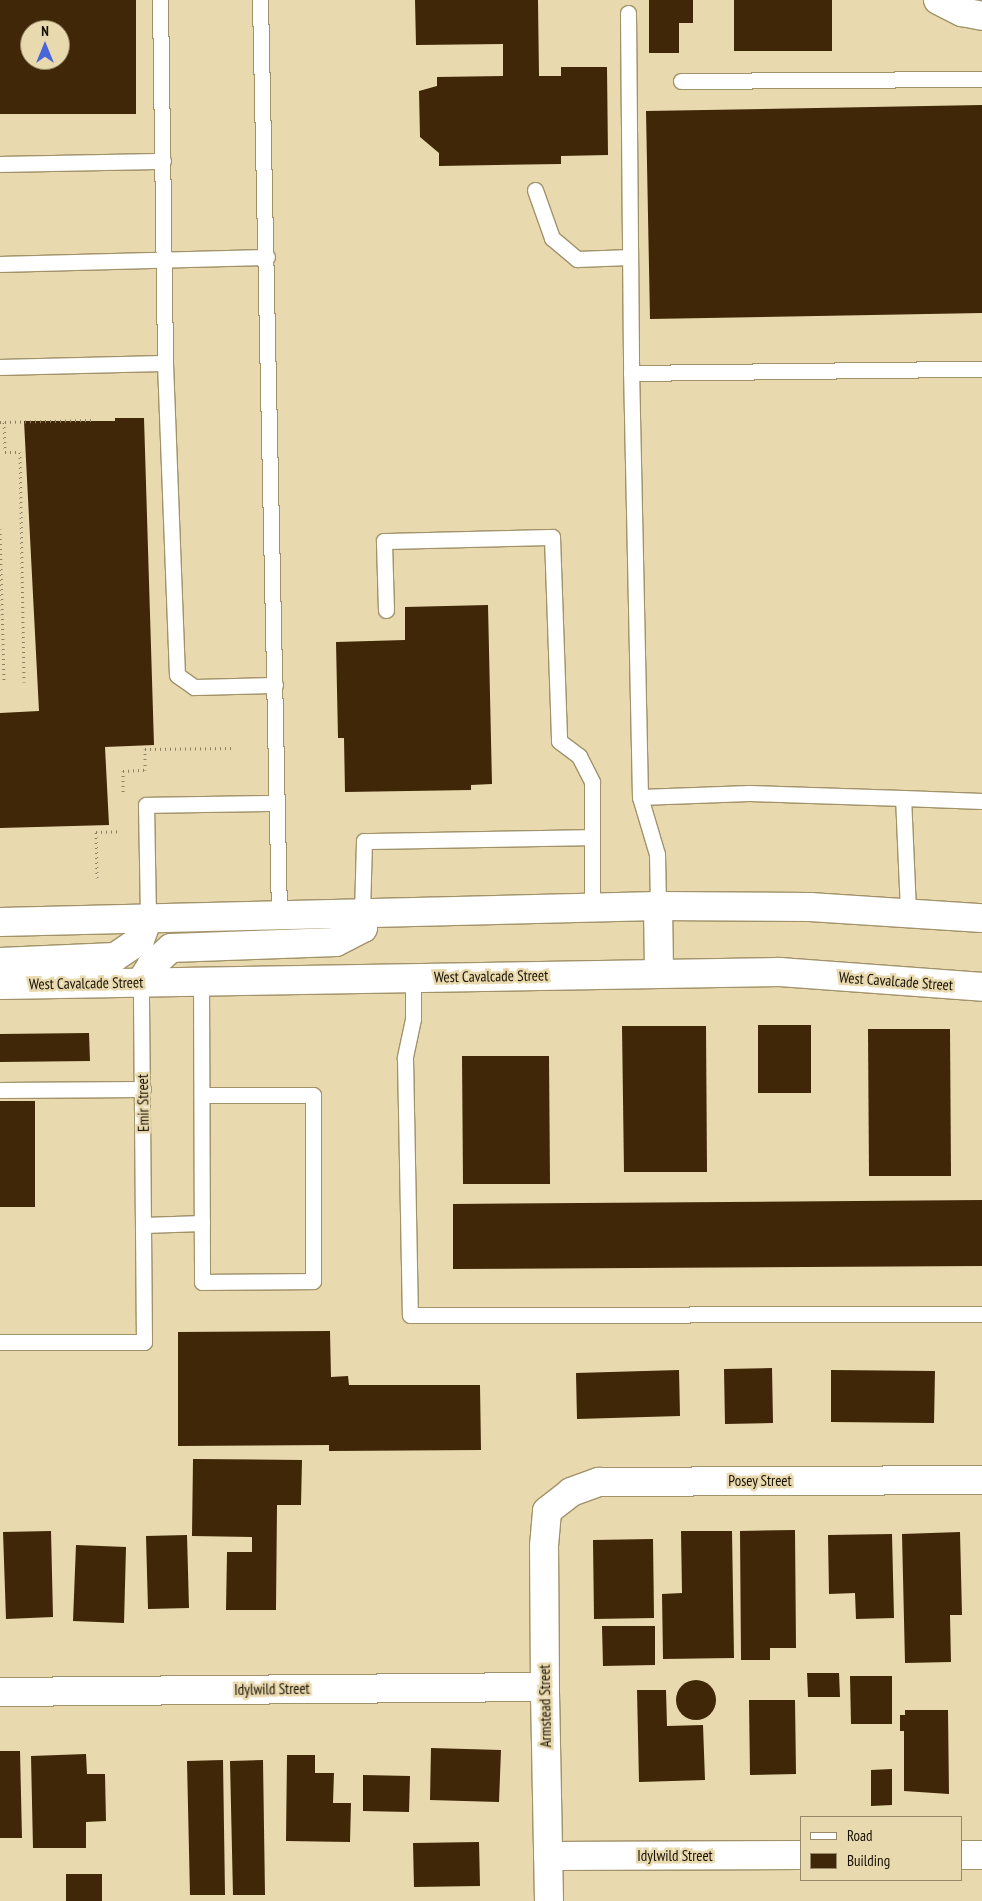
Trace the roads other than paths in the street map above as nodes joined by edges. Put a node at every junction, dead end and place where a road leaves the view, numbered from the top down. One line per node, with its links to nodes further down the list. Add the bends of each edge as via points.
1 (160, 0): 8 (lane)
2 (260, 0): 11 (lane)
3 (938, 0): 5 (main road, via 962,12)
4 (628, 13): 12 (lane)
5 (982, 16)
6 (982, 79): 7 (lane)
7 (681, 82)
8 (163, 161): 9 (lane); 13 (lane)
9 (0, 164)
10 (535, 190): 12 (lane, via 552,238 577,259)
11 (267, 257): 13 (lane); 20 (lane)
12 (630, 257): 18 (lane)
13 (164, 260): 14 (lane); 15 (lane)
14 (0, 264)
15 (165, 363): 16 (lane); 20 (lane, via 177,675 194,686)
16 (0, 367)
17 (982, 369): 18 (lane)
18 (631, 374): 21 (lane)
19 (386, 610): 25 (lane, via 384,541 552,537 559,741 579,756 592,782)
20 (275, 685): 24 (lane)
21 (640, 797): 22 (lane, via 749,793); 26 (lane, via 657,854)
22 (903, 798): 23 (lane); 28 (lane)
23 (982, 801)
24 (276, 803): 30 (lane); 31 (lane, via 146,805)
25 (590, 838): 27 (lane); 29 (lane, via 364,841)
26 (658, 906): 27 (main road); 28 (main road); 35 (main road)
27 (592, 908): 29 (main road)
28 (908, 911): 32 (main road)
29 (362, 913): 30 (main road); 37 (main road, via 363,928 336,942 170,948)
30 (279, 915): 31 (main road)
31 (148, 918): 33 (main road); 34 (main road, via 140,940 115,957)
32 (982, 918)
33 (0, 922)
34 (0, 962)
35 (659, 973): 36 (main road, West Cavalcade Street); 40 (main road, West Cavalcade Street, via 780,972)
36 (412, 978): 38 (main road, West Cavalcade Street); 46 (lane, via 413,1019 405,1058 410,1316)
37 (140, 982): 38 (main road, West Cavalcade Street); 39 (main road, West Cavalcade Street); 41 (lane, Emir Street)
38 (200, 982): 43 (lane)
39 (0, 985)
40 (982, 987)
41 (143, 1089): 42 (lane); 45 (lane, Emir Street)
42 (0, 1090)
43 (202, 1095): 44 (lane); 44 (lane, via 313,1094 313,1281 202,1282)
44 (202, 1223): 45 (lane)
45 (144, 1224): 47 (lane, Emir Street, via 144,1342)
46 (982, 1314)
47 (0, 1342)
48 (982, 1480): 49 (main road, Posey Street, via 599,1482 571,1492)
49 (547, 1511): 50 (main road, Armstead Street, via 544,1546)
50 (545, 1687): 51 (main road, Idylwild Street); 55 (main road, Armstead Street)
51 (0, 1692)
52 (800, 1855): 55 (main road, Idylwild Street)
53 (962, 1855): 54 (main road)
54 (982, 1855)
55 (548, 1856): 56 (main road, Armstead Street)
56 (549, 1901)

